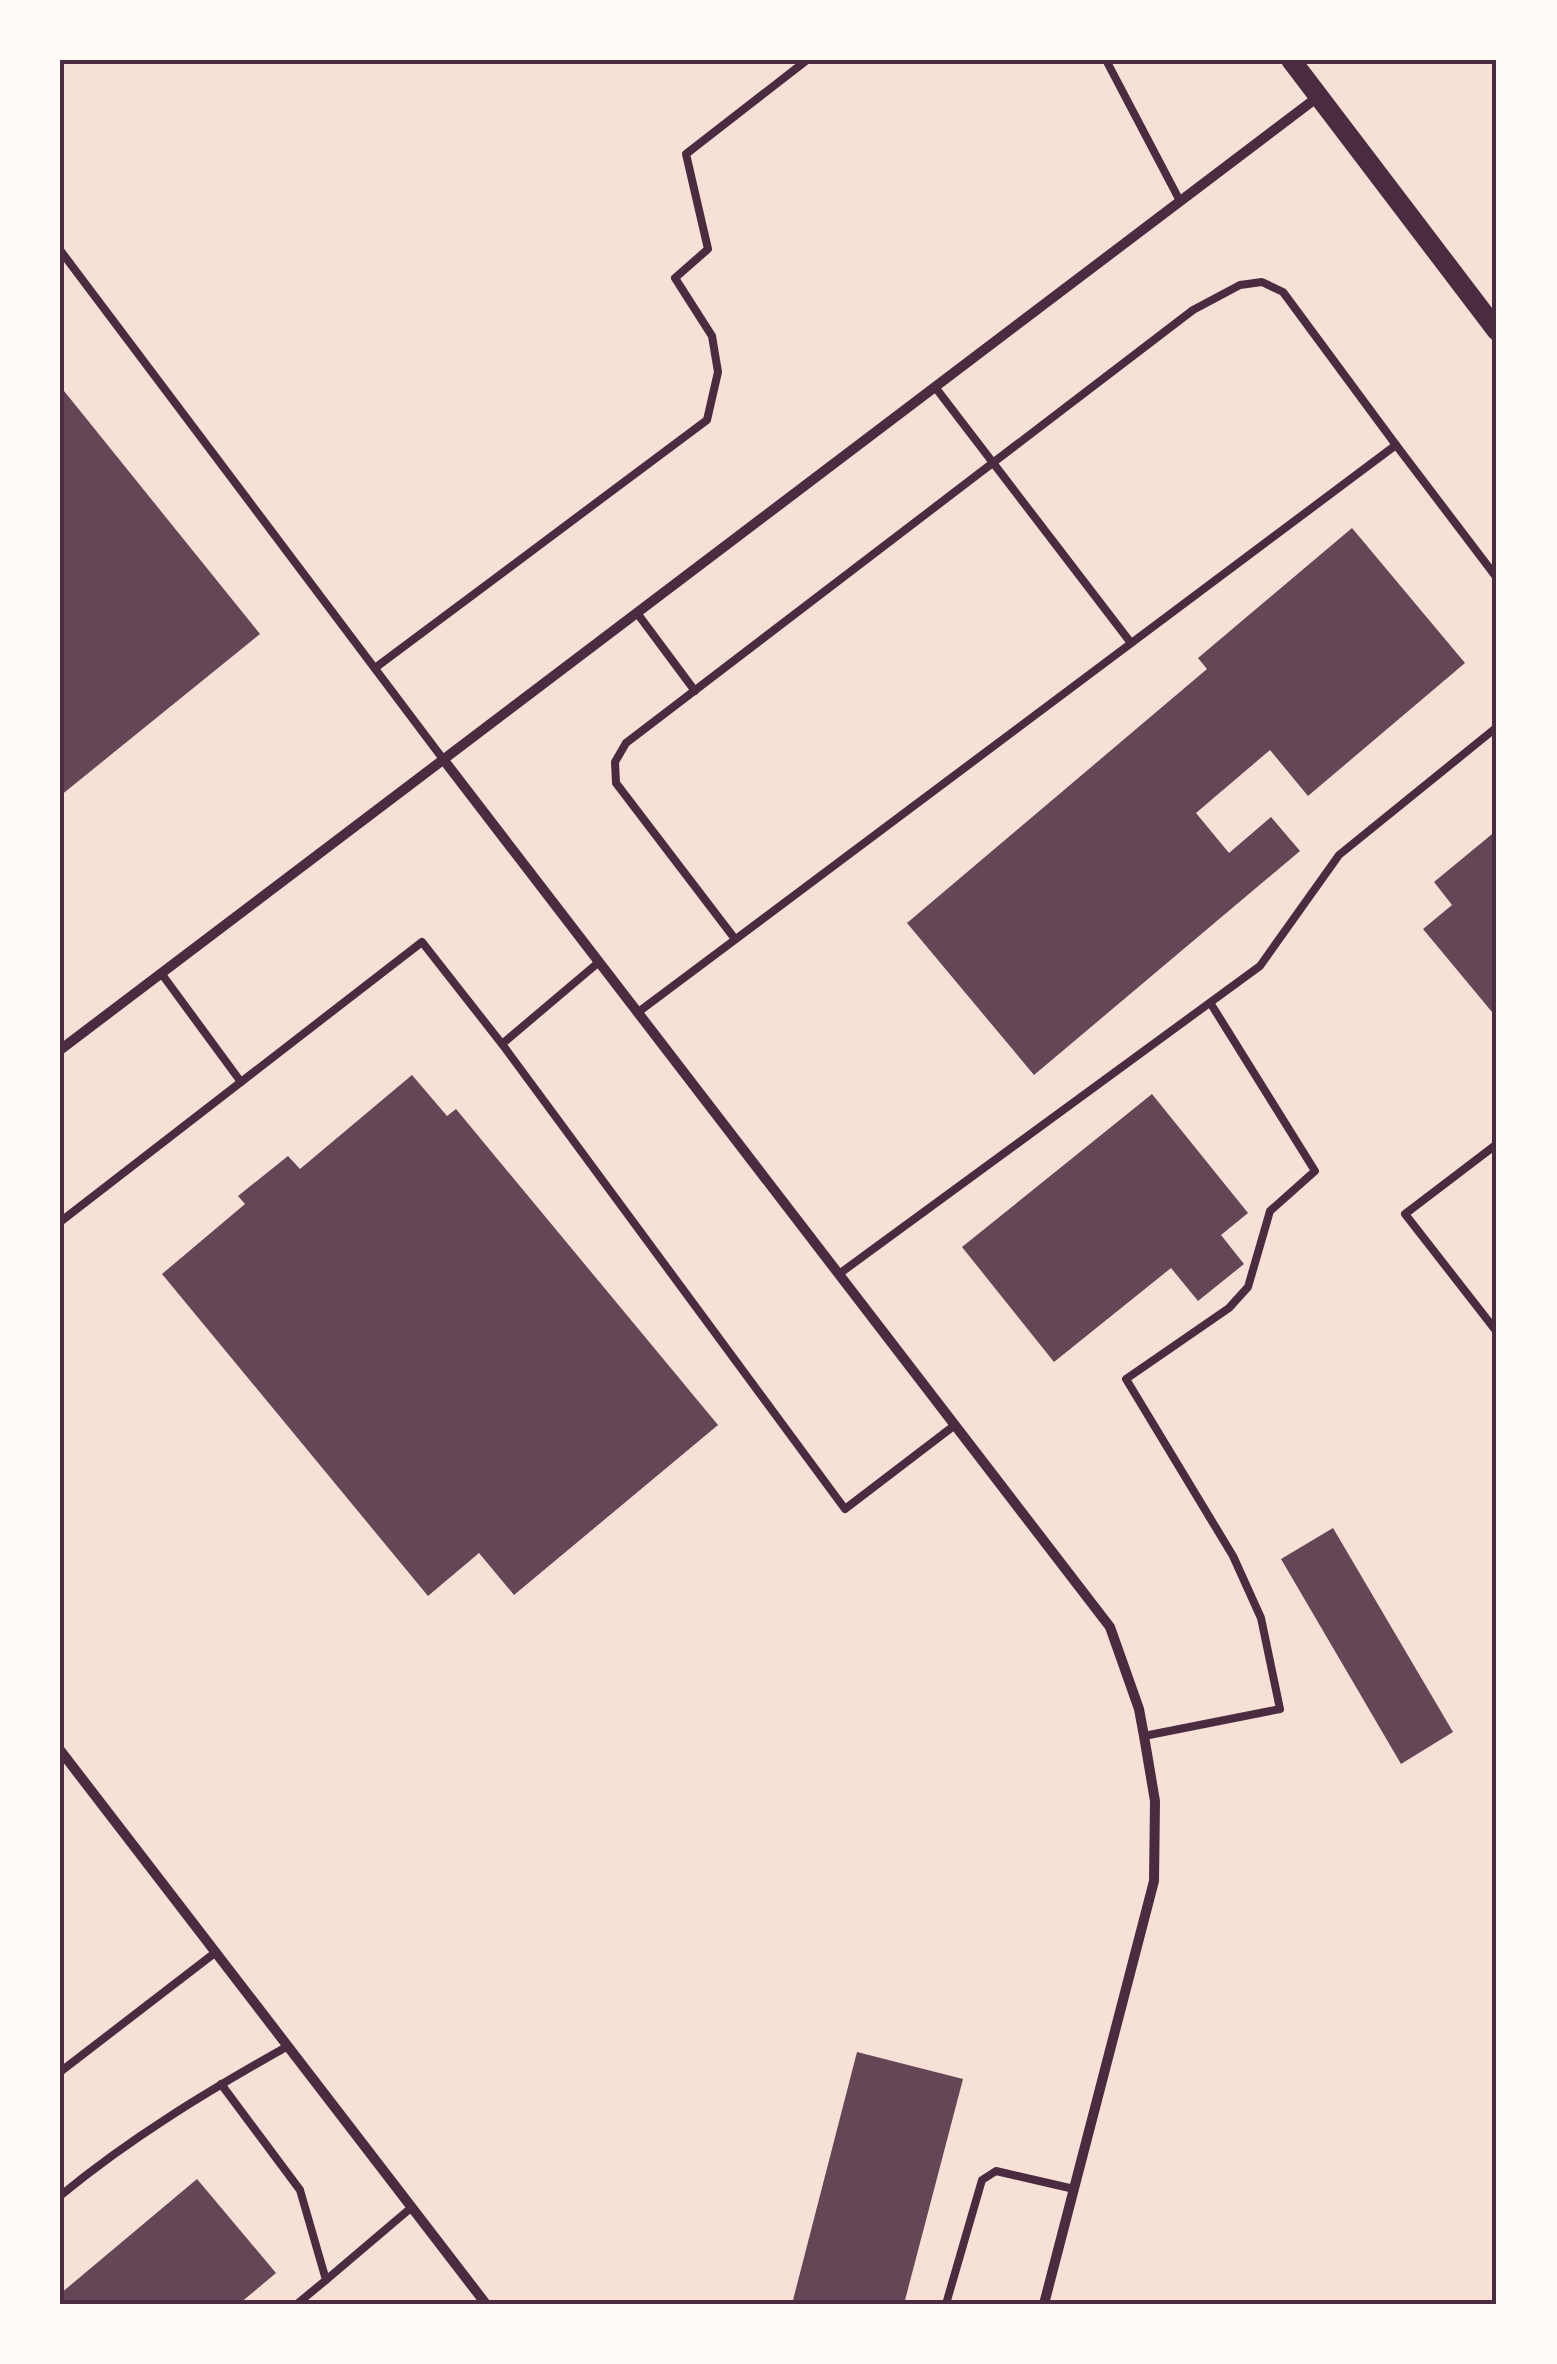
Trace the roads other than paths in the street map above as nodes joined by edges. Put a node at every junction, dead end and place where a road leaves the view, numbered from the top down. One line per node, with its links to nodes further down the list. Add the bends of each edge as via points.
1 (807, 60): 14 (lane, via 686,154 708,249 675,278 712,336 718,372 707,420)
2 (1106, 60): 5 (lane)
3 (1291, 60): 4 (main road)
4 (1318, 96): 5 (street); 7 (main road)
5 (1180, 202): 8 (street)
6 (60, 250): 14 (lane)
7 (1497, 331)
8 (935, 387): 10 (lane); 12 (street)
9 (1396, 445): 10 (lane, via 1283,292 1262,282 1240,285 1193,310); 11 (lane); 13 (lane)
10 (994, 463): 13 (lane); 15 (lane)
11 (1497, 578)
12 (636, 612): 15 (lane); 17 (street)
13 (1131, 643): 18 (lane)
14 (375, 668): 17 (lane)
15 (694, 691): 18 (lane, via 626,743 615,762 616,783)
16 (1497, 727): 21 (lane, via 1339,855 1260,966)
17 (443, 759): 19 (street); 20 (street)
18 (735, 939): 22 (lane)
19 (599, 962): 22 (street); 23 (lane)
20 (161, 973): 24 (street); 25 (lane)
21 (1211, 1004): 28 (lane); 31 (lane, via 1315,1171 1270,1211 1248,1287 1229,1308 1126,1380 1234,1556 1260,1618 1280,1709)
22 (637, 1012): 28 (street)
23 (502, 1044): 25 (lane, via 422,942); 30 (lane, via 845,1509)
24 (60, 1050)
25 (242, 1082): 27 (lane)
26 (1497, 1144): 29 (lane, via 1405,1214)
27 (60, 1222)
28 (839, 1274): 30 (street)
29 (1497, 1332)
30 (955, 1425): 31 (street, via 1110,1627)
31 (1144, 1736): 37 (street, via 1155,1800 1154,1880)
32 (60, 1750): 33 (street)
33 (216, 1952): 34 (street); 35 (lane)
34 (288, 2046): 36 (lane); 39 (street)
35 (60, 2072)
36 (220, 2084): 38 (lane, via 108,2156); 40 (lane, via 300,2190)
37 (1074, 2189): 43 (lane, via 996,2171 982,2180); 44 (street)
38 (60, 2196)
39 (412, 2207): 40 (lane); 42 (street)
40 (326, 2280): 41 (lane)
41 (297, 2304)
42 (486, 2304)
43 (946, 2304)
44 (1044, 2304)

